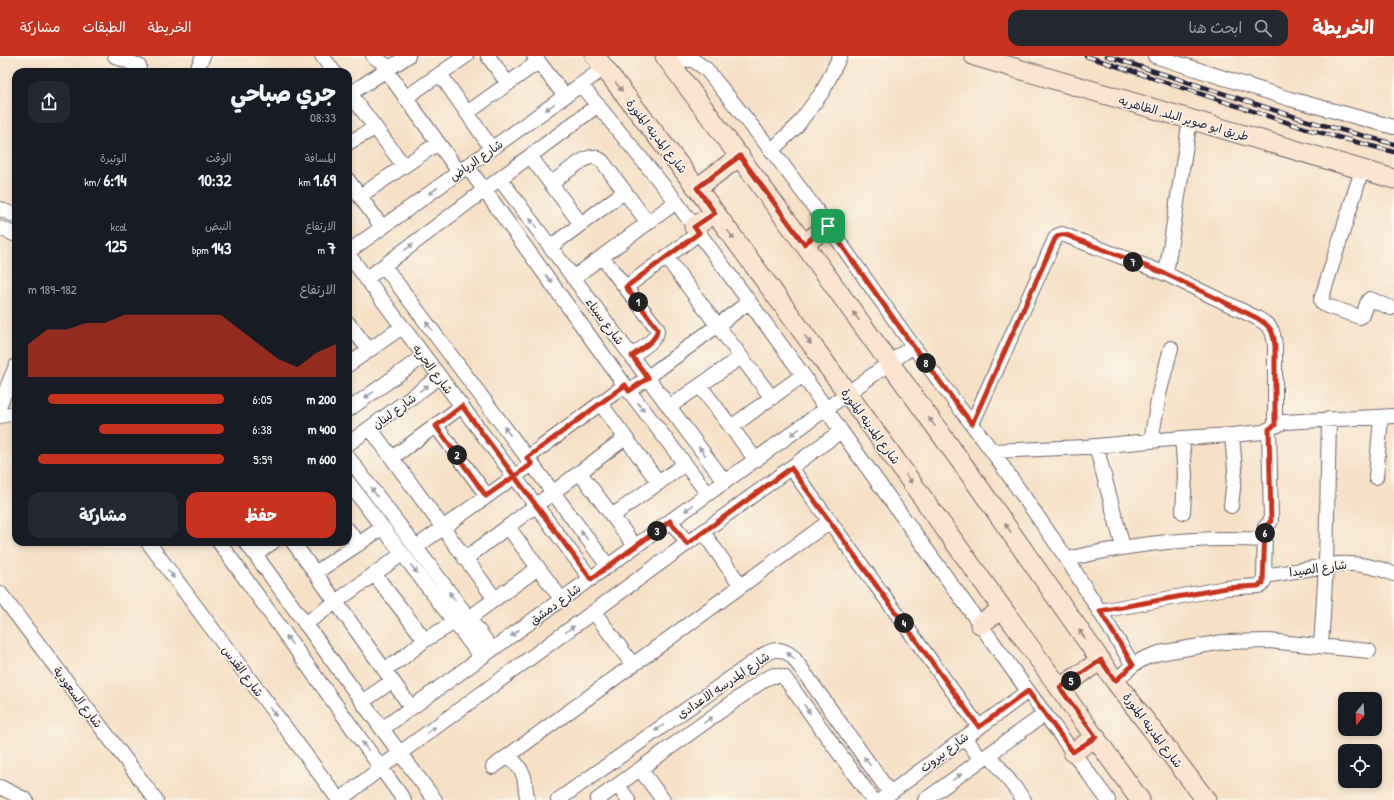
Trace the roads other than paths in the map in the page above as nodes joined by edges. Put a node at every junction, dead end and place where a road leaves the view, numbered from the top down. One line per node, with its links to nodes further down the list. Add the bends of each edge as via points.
1 (115, 56): 14 (street)
2 (203, 56): 15 (street)
3 (322, 56): 16 (street)
4 (373, 56): 17 (street)
5 (408, 56): 17 (street)
6 (466, 56): 18 (street)
7 (488, 56): 19 (street)
8 (840, 56): 33 (street, via 823,91 796,128)
9 (974, 56): 27 (main road, طريق ابو صوير البلد, الظاهريه)
10 (1155, 56): 28 (street, via 1290,99)
11 (666, 57): 33 (street, via 693,60 706,69); 35 (main road, شارع المدينه المنورة)
12 (536, 59): 19 (street); 22 (street)
13 (600, 62): 20 (street, شارع الرياض); 43 (main road, شارع المدينه المنورة, one-way to 43)
14 (140, 65)
15 (198, 68)
16 (331, 68)
17 (388, 69): 21 (street); 24 (street)
18 (440, 74): 24 (street); 26 (street)
19 (508, 84): 26 (street)
20 (581, 85): 22 (street, شارع الرياض); 25 (street)
21 (352, 91)
22 (565, 96): 32 (street, شارع الرياض, one-way to 32)
23 (352, 97): 29 (street)
24 (405, 98): 31 (street)
25 (598, 105): 34 (street); 47 (street)
26 (468, 113): 32 (street)
27 (1190, 119): 38 (main road, طريق ابو صوير البلد, الظاهريه); 65 (street)
28 (1394, 127)
29 (375, 128): 30 (street); 36 (street)
30 (352, 141)
31 (438, 143): 36 (street); 37 (street)
32 (492, 149): 37 (street, شارع الرياض)
33 (772, 150): 53 (street)
34 (530, 156): 39 (street); 41 (street)
35 (740, 156): 43 (main road); 58 (main road, شارع المدينه المنورة)
36 (404, 166): 46 (street)
37 (463, 169): 44 (street, شارع سيناء); 54 (street, شارع الرياض, one-way to 54)
38 (1362, 170): 40 (main road, طريق ابو صوير البلد, الظاهريه); 70 (street, via 1322,303 1360,317 1370,299)
39 (500, 179): 44 (street); 59 (street, شارع سيناء, one-way to 39)
40 (1394, 179)
41 (551, 184): 45 (street, via 583,160 593,157 602,161); 52 (street)
42 (352, 185): 46 (street)
43 (697, 188): 49 (main road, شارع المدينه المنورة)
44 (485, 190): 64 (street, one-way to 44); 75 (street, شارع سيناء, one-way to 75)
45 (624, 192): 51 (street); 52 (street)
46 (360, 196): 54 (street)
47 (676, 202): 51 (street); 56 (street)
48 (0, 210): 50 (street)
49 (715, 213): 56 (main road); 90 (main road, شارع المدينه المنورة, one-way to 90)
50 (12, 214)
51 (648, 222): 61 (street)
52 (581, 224): 59 (street)
53 (828, 226): 58 (main road); 76 (street)
54 (382, 227): 60 (street, شارع الرياض)
55 (0, 228): 57 (street)
56 (696, 230): 62 (street); 69 (street)
57 (12, 233)
58 (804, 244): 83 (main road, شارع المدينه المنورة, one-way to 58)
59 (550, 247): 66 (street, شارع سيناء)
60 (352, 250)
61 (602, 257): 66 (street); 68 (street)
62 (666, 257): 68 (street); 72 (street)
63 (352, 259): 67 (street, شارع الحريه)
64 (384, 266): 67 (street); 94 (street, شارع الحريه, one-way to 64)
65 (1166, 274): 104 (street, via 1065,235 1057,236); 107 (street, via 1269,325 1274,334 1275,346)
66 (573, 278): 71 (street, شارع سيناء)
67 (366, 279): 73 (street, شارع الحريه)
68 (626, 287): 80 (street, via 656,324 658,331 655,338)
69 (749, 302): 72 (street); 84 (street)
70 (1391, 308)
71 (602, 316): 75 (street); 80 (street, شارع سيناء)
72 (717, 326): 81 (street); 87 (street)
73 (402, 327): 78 (street); 79 (street, شارع الحريه)
74 (352, 328): 78 (street)
75 (584, 328): 89 (street, شارع سيناء)
76 (913, 346): 83 (street, شارع دمشق); 104 (street)
77 (1171, 348): 114 (street, via 1159,394)
78 (369, 350): 82 (street)
79 (424, 356): 86 (street, شارع الحريه); 96 (street, one-way to 96)
80 (632, 356): 87 (street, شارع سيناء)
81 (741, 357): 88 (street); 91 (street)
82 (352, 362)
83 (890, 363): 90 (street, شارع دمشق); 182 (main road, شارع المدينه المنورة, one-way to 83)
84 (803, 375): 91 (street); 98 (street)
85 (12, 376): 92 (street)
86 (439, 377): 95 (street, شارع الحريه); 108 (street, شارع لبنان, one-way to 86)
87 (648, 378): 89 (street); 97 (street, شارع سيناء)
88 (700, 386): 97 (street); 106 (street)
89 (627, 388): 93 (street); 121 (street, شارع سيناء, one-way to 121)
90 (848, 394): 98 (street, شارع دمشق); 171 (main road, شارع المدينه المنورة, one-way to 171)
91 (772, 398): 106 (street)
92 (0, 404)
93 (600, 404): 111 (street); 119 (street)
94 (488, 405): 102 (street); 119 (street, شارع الحريه, one-way to 94)
95 (462, 406): 102 (street, شارع الحريه); 105 (street)
96 (352, 407)
97 (669, 407): 126 (street, شارع سيناء, one-way to 97)
98 (826, 409): 109 (street); 118 (street, شارع دمشق, one-way to 118)
99 (12, 414): 100 (street)
100 (0, 416)
101 (1388, 416): 103 (street); 125 (street)
102 (471, 418): 124 (street, شارع الحريه)
103 (1329, 419): 107 (street, via 1284,422); 159 (street)
104 (972, 424): 116 (street)
105 (436, 426): 117 (street); 131 (street)
106 (731, 427): 118 (street)
107 (1272, 427): 110 (street, via 1263,432); 143 (street, via 1271,521 1265,527)
108 (370, 428): 113 (street, شارع لبنان); 117 (street)
109 (841, 431): 122 (street); 177 (street)
110 (1232, 435): 112 (street); 133 (street, via 1235,470)
111 (625, 438): 123 (street); 127 (street)
112 (1182, 438): 114 (street); 134 (street, via 1185,475)
113 (352, 441)
114 (1151, 441): 115 (street)
115 (1096, 446): 116 (street); 153 (street)
116 (992, 451): 157 (street)
117 (392, 458): 140 (street)
118 (756, 460): 126 (street, شارع دمشق)
119 (529, 461): 124 (street); 129 (street, شارع الحريه)
120 (352, 462): 152 (street, one-way to 120)
121 (685, 464): 127 (street); 130 (street, شارع سيناء)
122 (791, 468): 137 (street); 141 (street)
123 (580, 473): 129 (street); 135 (street)
124 (514, 476): 131 (street); 132 (street, شارع الحريه)
125 (1376, 477)
126 (725, 482): 130 (street, شارع دمشق)
127 (659, 483): 135 (street)
128 (352, 487): 139 (street)
129 (553, 493): 132 (street); 158 (street, شارع الحريه, one-way to 129)
130 (708, 494): 136 (street, شارع دمشق, one-way to 136)
131 (486, 496): 140 (street)
132 (536, 506): 138 (street); 165 (street, شارع الحريه)
133 (1231, 506)
134 (1183, 512)
135 (612, 516): 151 (street)
136 (670, 521): 145 (street); 151 (street, شارع دمشق)
137 (830, 521): 166 (street); 192 (street)
138 (508, 527): 156 (street); 160 (street)
139 (382, 528): 144 (street); 155 (street)
140 (443, 528): 152 (street); 156 (street)
141 (703, 532): 145 (street); 166 (street)
142 (352, 535): 144 (street)
143 (1265, 540): 153 (street, via 1180,540); 164 (street)
144 (359, 544): 161 (street)
145 (687, 544): 173 (street)
146 (151, 546): 208 (street, شارع القدس, one-way to 208)
147 (222, 546): 201 (street, one-way to 147)
148 (249, 546): 154 (street)
149 (267, 546): 154 (street)
150 (295, 546): 161 (street)
151 (635, 546): 158 (street, شارع دمشق)
152 (416, 547): 174 (street, one-way to 152)
153 (1123, 547): 157 (street)
154 (255, 554): 176 (street)
155 (402, 554): 162 (street); 175 (street, one-way to 175)
156 (465, 559): 168 (street)
157 (1068, 559): 172 (street)
158 (608, 566): 165 (street, شارع دمشق)
159 (1326, 566): 163 (street, شارع الصيدا, via 1361,564); 164 (street, شارع الصيدا); 179 (street)
160 (538, 568): 168 (street); 169 (street)
161 (315, 573): 170 (street)
162 (375, 574): 170 (street); 178 (street)
163 (1394, 574)
164 (1264, 576): 172 (street, via 1260,586 1226,588)
165 (591, 579): 169 (street, شارع دمشق)
166 (742, 586): 183 (street)
167 (0, 594): 207 (street, شارع السعودية)
168 (495, 600): 174 (street)
169 (562, 600): 181 (street, شارع دمشق, one-way to 181)
170 (336, 602): 176 (street); 185 (street)
171 (1003, 609): 177 (main road); 187 (main road, شارع المدينه المنورة)
172 (1100, 611): 184 (street)
173 (594, 612): 183 (street); 197 (street, one-way to 173)
174 (469, 618): 181 (street)
175 (455, 622): 178 (street); 181 (street)
176 (306, 624): 189 (street)
177 (980, 624): 188 (street)
178 (425, 640): 185 (street, via 400,660)
179 (1321, 646): 180 (street); 184 (street, via 1269,641 1223,642 1158,653)
180 (1369, 651)
181 (487, 653): 190 (street, شارع دمشق)
182 (1101, 660): 186 (main road, شارع المدينه المنورة); 187 (main road)
183 (633, 665): 198 (street)
184 (1133, 665): 186 (street)
185 (388, 675): 189 (street); 190 (street)
186 (1115, 681): 221 (main road, شارع المدينه المنورة)
187 (1060, 688): 195 (main road, شارع المدينه المنورة)
188 (1028, 691): 191 (street); 192 (street, شارع بيروت)
189 (362, 702): 193 (street)
190 (411, 707): 193 (street, شارع دمشق)
191 (1045, 714): 196 (street); 199 (street)
192 (979, 727): 194 (street, شارع بيروت)
193 (382, 729): 197 (street)
194 (965, 737): 199 (street); 205 (street, شارع بيروت)
195 (1096, 737): 196 (main road); 220 (main road, شارع المدينه المنورة)
196 (1073, 752): 219 (street)
197 (400, 754): 201 (street); 210 (street)
198 (510, 755): 200 (street); 211 (street, via 523,776)
199 (985, 757): 217 (street, one-way to 199); 218 (street)
200 (493, 767)
201 (381, 768): 208 (street); 209 (street)
202 (640, 769): 203 (street, شارع المدرسه الاعدادى); 215 (street); 216 (street, شارع المدرسه الاعدادى, one-way to 216, via 769,676 779,675 787,681)
203 (618, 785): 213 (street, شارع المدرسه الاعدادى); 214 (street)
204 (0, 787): 206 (street)
205 (885, 796): 212 (street, شارع المدرسه الاعدادى, one-way to 212, via 794,657 782,650 774,650)
206 (26, 800)
207 (156, 800)
208 (339, 800)
209 (404, 800)
210 (435, 800)
211 (528, 800)
212 (558, 800)
213 (597, 800)
214 (628, 800)
215 (663, 800)
216 (873, 800)
217 (925, 800)
218 (1024, 800)
219 (1108, 800)
220 (1140, 800)
221 (1206, 800)

